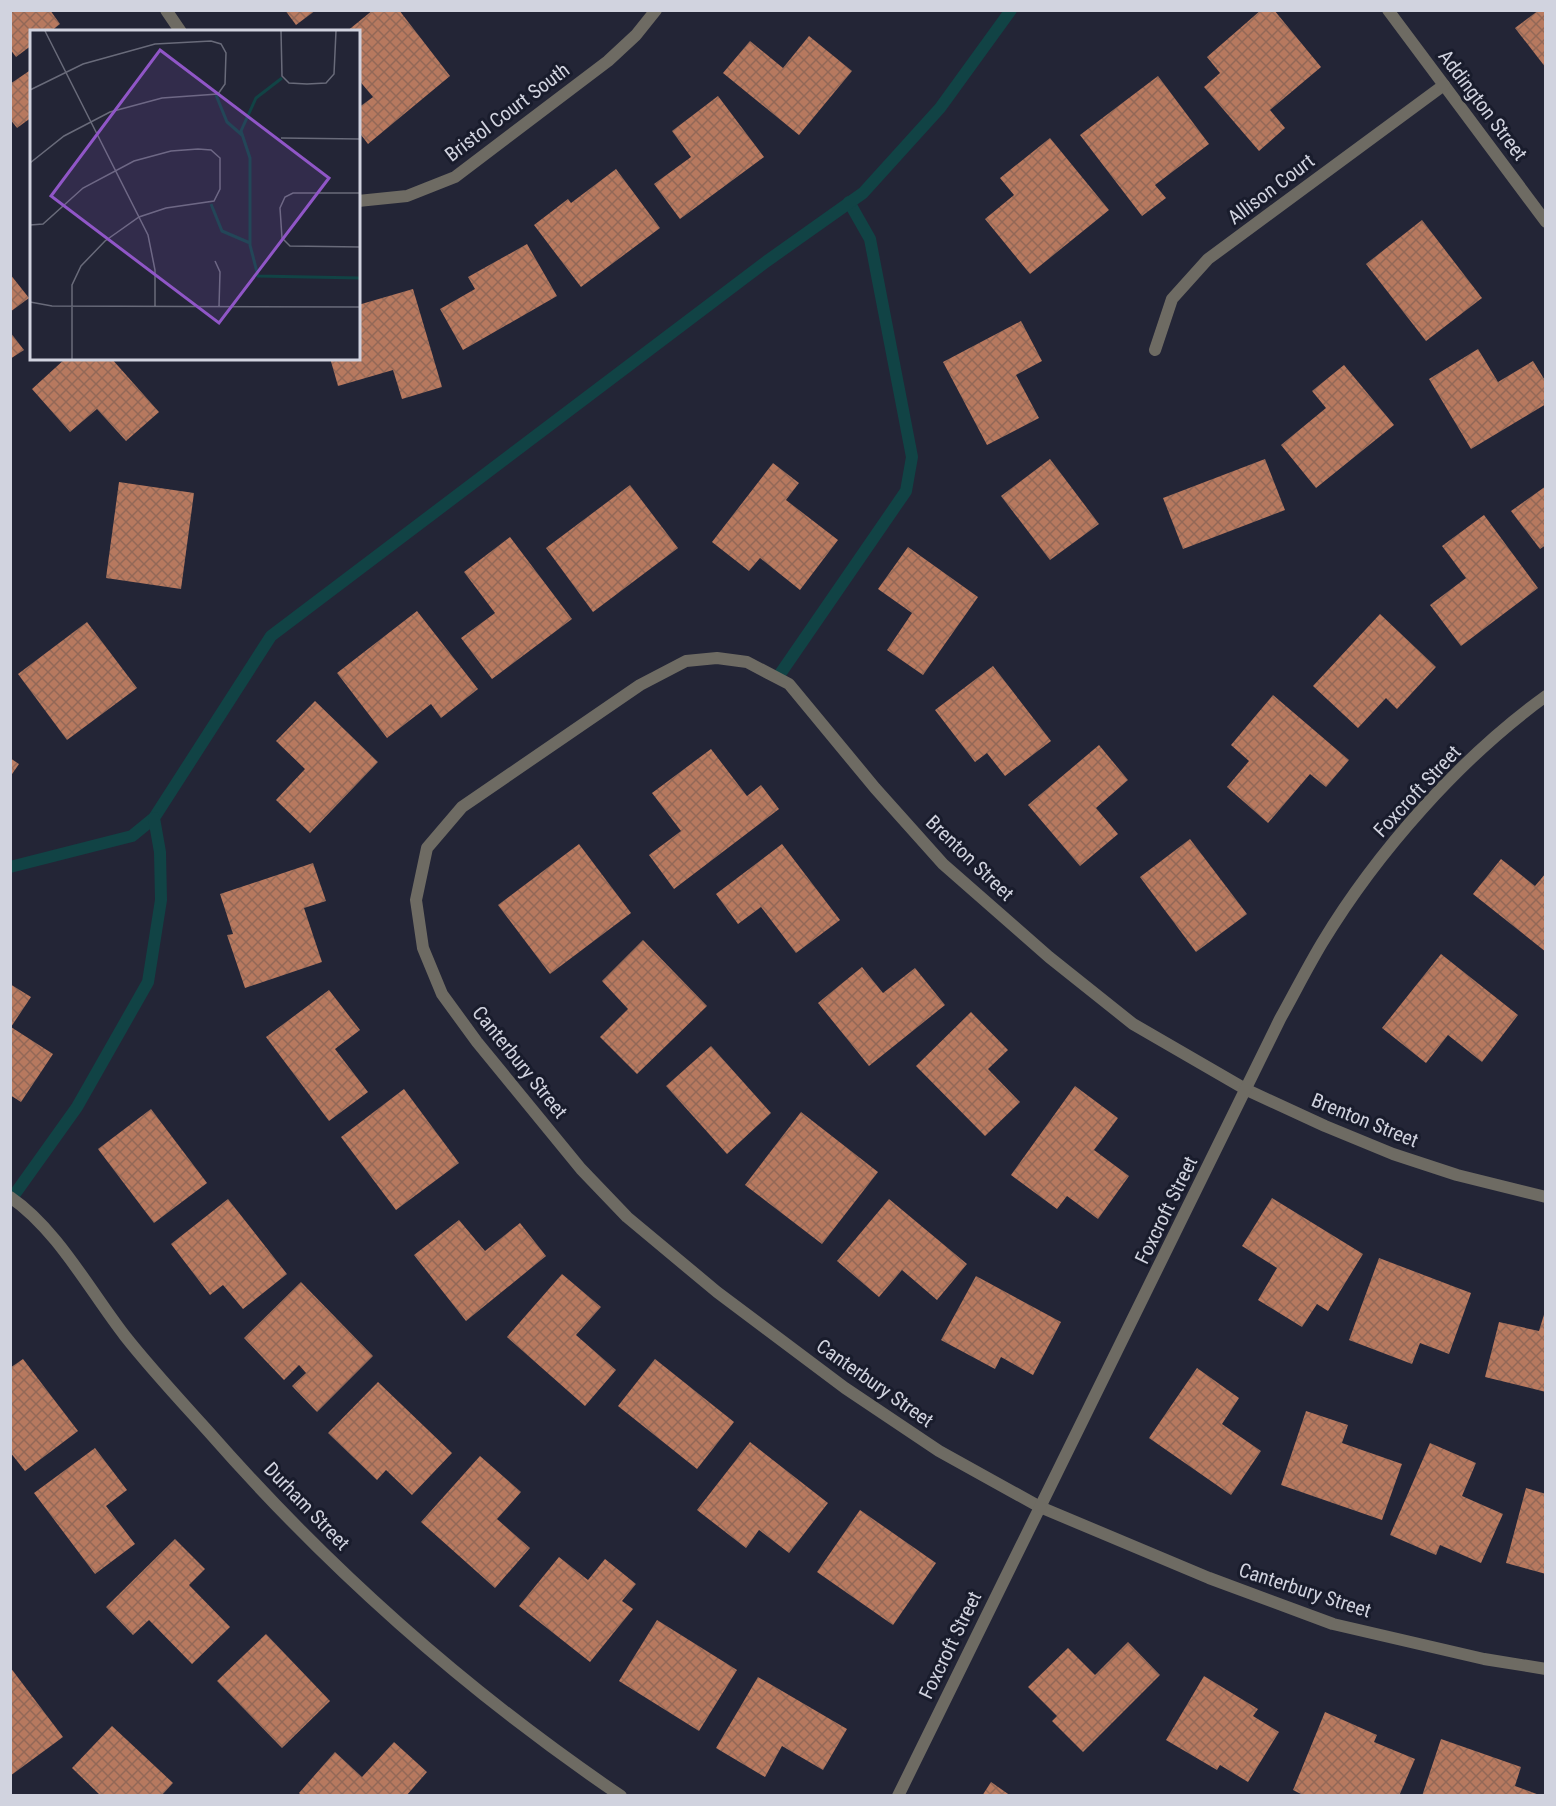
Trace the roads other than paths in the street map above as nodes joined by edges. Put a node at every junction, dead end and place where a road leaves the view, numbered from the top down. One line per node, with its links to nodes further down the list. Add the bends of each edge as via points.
1 (166, 10): 4 (street)
2 (656, 10): 6 (street, Bristol Court South, via 608,62 455,177 407,196)
3 (1388, 10): 5 (street, Addington Street)
4 (180, 30)
5 (1444, 85): 7 (street, Addington Street); 8 (street, Allison Court, via 1208,260 1172,300)
6 (360, 201)
7 (1545, 222)
8 (1155, 350)
9 (1545, 696): 11 (street, Foxcroft Street, via 1450,780 1377,863 1322,942)
10 (427, 848): 11 (street, Brenton Street, via 462,807 640,685 686,661 717,658 747,662 789,684 943,864 1048,957 1133,1024); 14 (street, Canterbury Street, via 416,900 423,948 442,994 581,1168 627,1217 717,1292 845,1388 939,1451)
11 (1247, 1090): 13 (street, Brenton Street, via 1394,1154); 14 (street, Foxcroft Street)
12 (10, 1197): 16 (street, Durham Street, via 26,1208 49,1234 126,1338 203,1426 319,1548 435,1655)
13 (1545, 1197)
14 (1040, 1507): 15 (street, Canterbury Street, via 1209,1578 1333,1624); 17 (street, Foxcroft Street)
15 (1545, 1669)
16 (621, 1796)
17 (898, 1796)

